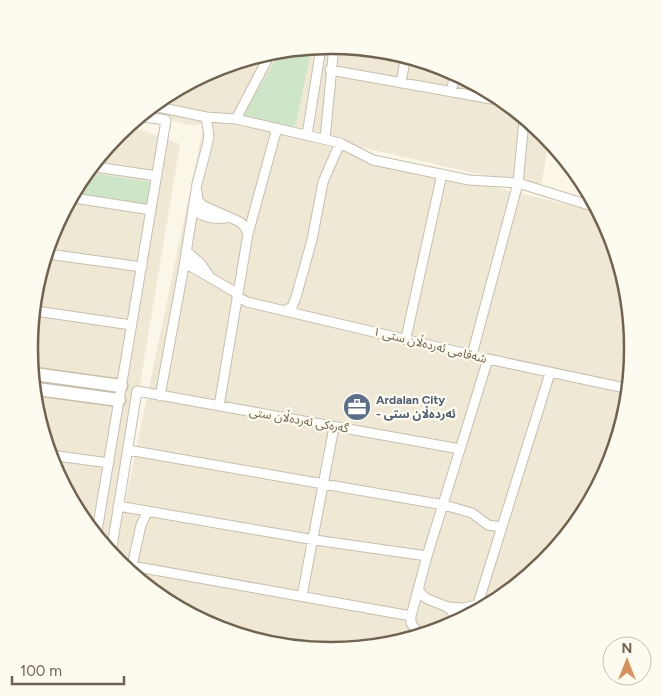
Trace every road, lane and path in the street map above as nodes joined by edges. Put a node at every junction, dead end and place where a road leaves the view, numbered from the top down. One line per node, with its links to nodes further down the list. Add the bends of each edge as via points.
1 (333, 54): 5 (street)
2 (320, 55): 16 (street)
3 (266, 62): 13 (street)
4 (404, 64): 7 (street)
5 (330, 70): 7 (street); 17 (street)
6 (453, 82): 8 (street)
7 (400, 83): 8 (street)
8 (451, 92): 9 (street)
9 (484, 98)
10 (162, 108): 11 (street)
11 (206, 117): 13 (street); 23 (street, via 209,136)
12 (149, 118): 21 (street, via 166,120)
13 (236, 119): 15 (street)
14 (524, 126): 22 (street)
15 (277, 128): 16 (street); 29 (street)
16 (307, 135): 17 (street)
17 (325, 140): 18 (street)
18 (340, 143): 20 (street, via 373,160); 36 (street, via 323,182 312,240 296,297 292,307)
19 (99, 167): 21 (street)
20 (442, 174): 22 (street, via 469,180); 39 (street)
21 (157, 176): 27 (street)
22 (518, 183): 25 (street); 40 (street)
23 (196, 189): 26 (street); 28 (street, via 202,205)
24 (78, 199): 27 (street)
25 (587, 204)
26 (193, 207): 28 (street, via 208,217); 30 (street)
27 (151, 210): 33 (street)
28 (227, 218): 29 (street, via 240,222)
29 (248, 234): 35 (street)
30 (186, 251): 32 (street); 34 (street, via 201,264)
31 (53, 255): 33 (street)
32 (184, 263): 34 (street, شەقامی ئەردەڵان ستی ١); 47 (street)
33 (142, 267): 38 (street)
34 (211, 279): 35 (street, شەقامی ئەردەڵان ستی ١)
35 (237, 296): 36 (street, شەقامی ئەردەڵان ستی ١, via 247,302); 49 (street)
36 (284, 311): 39 (street, شەقامی ئەردەڵان ستی ١)
37 (40, 312): 38 (street)
38 (131, 325): 44 (street)
39 (406, 338): 40 (street, شەقامی ئەردەڵان ستی ١)
40 (472, 355): 41 (street, شەقامی ئەردەڵان ستی ١)
41 (488, 359): 42 (street, شەقامی ئەردەڵان ستی ١); 51 (street)
42 (550, 373): 45 (street, شەقامی ئەردەڵان ستی ١); 60 (street)
43 (39, 375): 44 (street)
44 (121, 386): 48 (street)
45 (622, 387)
46 (41, 389): 48 (street)
47 (160, 396): 49 (street, گەرەکی ئەردەڵان ستی); 52 (street, گەرەکی ئەردەڵان ستی, via 137,391)
48 (119, 400): 54 (street)
49 (219, 406): 50 (street, گەرەکی ئەردەڵان ستی)
50 (334, 427): 51 (street, گەرەکی ئەردەڵان ستی); 55 (street)
51 (460, 449): 56 (street)
52 (128, 450): 55 (street); 57 (street)
53 (59, 456): 54 (street)
54 (109, 463): 59 (street)
55 (325, 484): 56 (street); 61 (street)
56 (444, 505): 60 (street, via 472,513 488,525); 63 (street)
57 (118, 506): 58 (street); 62 (street)
58 (152, 512): 61 (street); 64 (street, via 141,525)
59 (96, 523)
60 (501, 527): 68 (street)
61 (315, 540): 63 (street); 67 (street)
62 (112, 544)
63 (426, 556): 66 (street)
64 (132, 565)
65 (134, 566): 67 (street)
66 (418, 588): 69 (street, via 424,597); 72 (street)
67 (302, 596): 72 (street)
68 (478, 602)
69 (448, 607): 70 (street); 71 (street)
70 (468, 607)
71 (453, 614)
72 (411, 616): 73 (street)
73 (415, 629)

